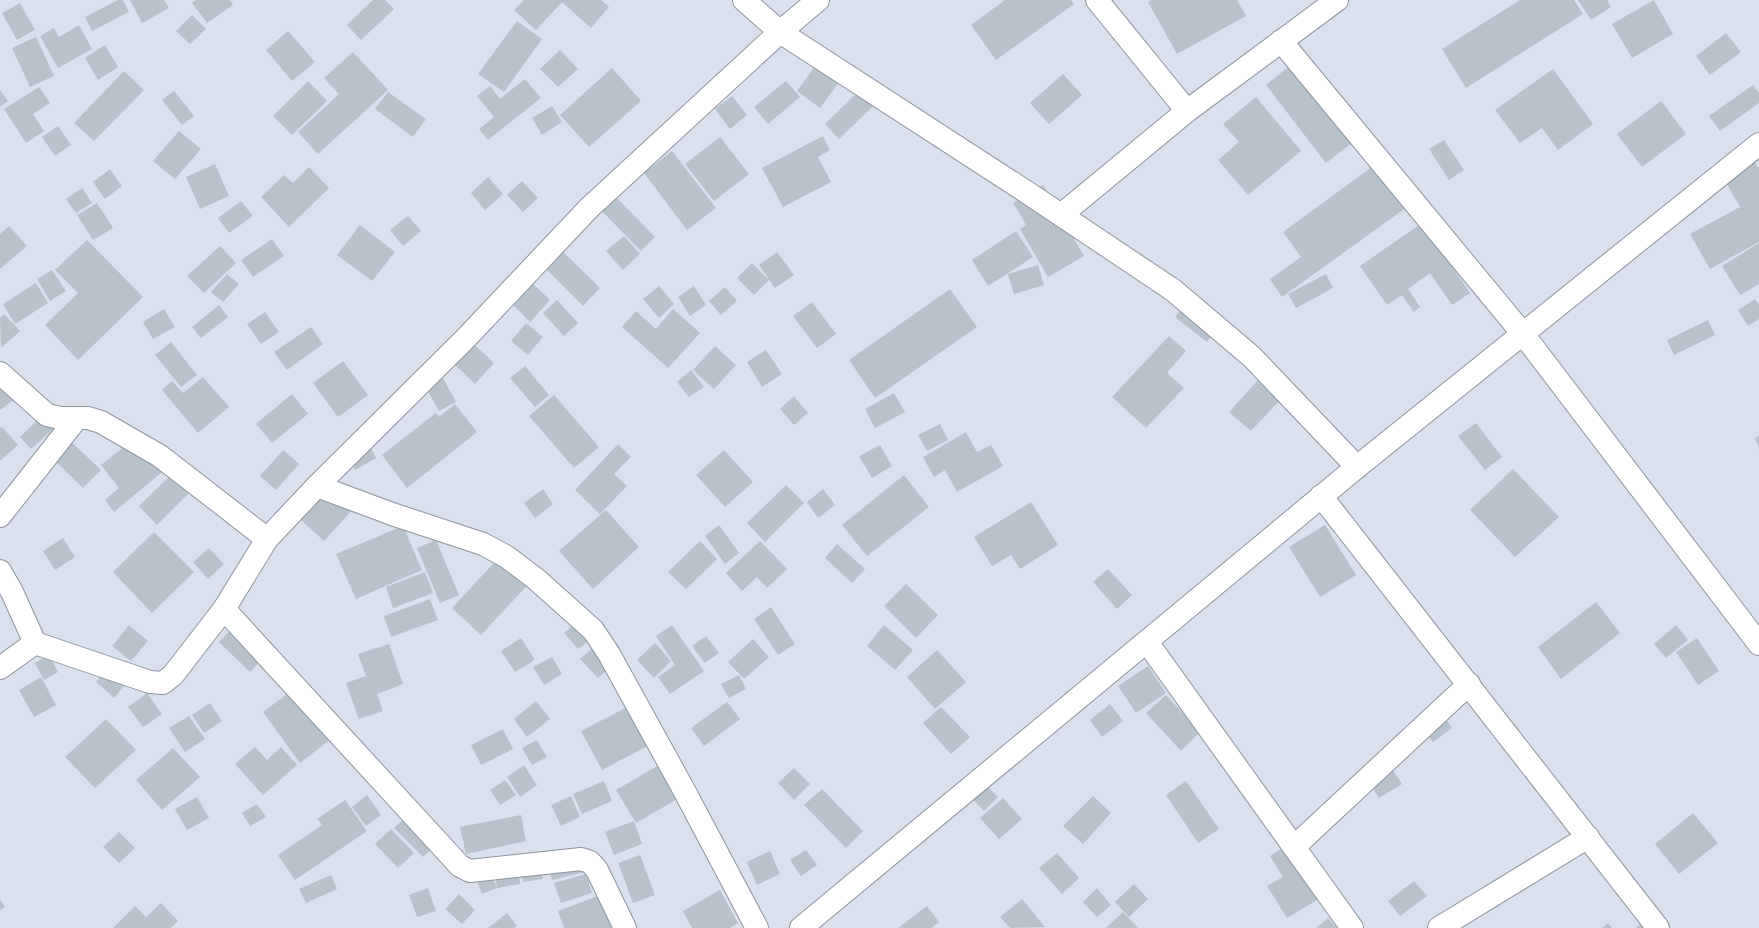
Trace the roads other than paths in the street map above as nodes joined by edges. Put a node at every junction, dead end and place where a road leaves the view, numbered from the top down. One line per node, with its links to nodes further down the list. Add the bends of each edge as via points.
1 (744, 0): 5 (street)
2 (818, 0): 5 (street)
3 (1097, 0): 7 (street)
4 (1337, 0): 6 (street)
5 (780, 32): 9 (street); 14 (street, via 590,208 467,337)
6 (1281, 41): 7 (street); 10 (street)
7 (1187, 110): 9 (street)
8 (1759, 144): 10 (street)
9 (1061, 216): 13 (street, via 1173,290 1246,351)
10 (1523, 334): 13 (street); 22 (street)
11 (0, 373): 12 (street, via 47,415)
12 (78, 418): 16 (street); 17 (street, via 101,422 160,456)
13 (1357, 467): 15 (street)
14 (317, 486): 17 (street); 28 (street, via 483,544 507,557 536,579 593,630 609,654)
15 (1321, 496): 20 (street); 24 (street)
16 (0, 516)
17 (267, 539): 19 (street)
18 (0, 571): 21 (street)
19 (224, 609): 21 (street, via 173,675 163,683 150,682); 27 (street, via 460,866 470,871 581,859 590,862 597,870)
20 (1147, 642): 26 (street); 29 (street)
21 (35, 643): 23 (street)
22 (1759, 644)
23 (0, 668)
24 (1469, 684): 25 (street); 26 (street)
25 (1588, 838): 31 (street); 32 (street)
26 (1294, 847): 30 (street)
27 (625, 928)
28 (757, 928)
29 (801, 928)
30 (1352, 928)
31 (1439, 928)
32 (1658, 928)

